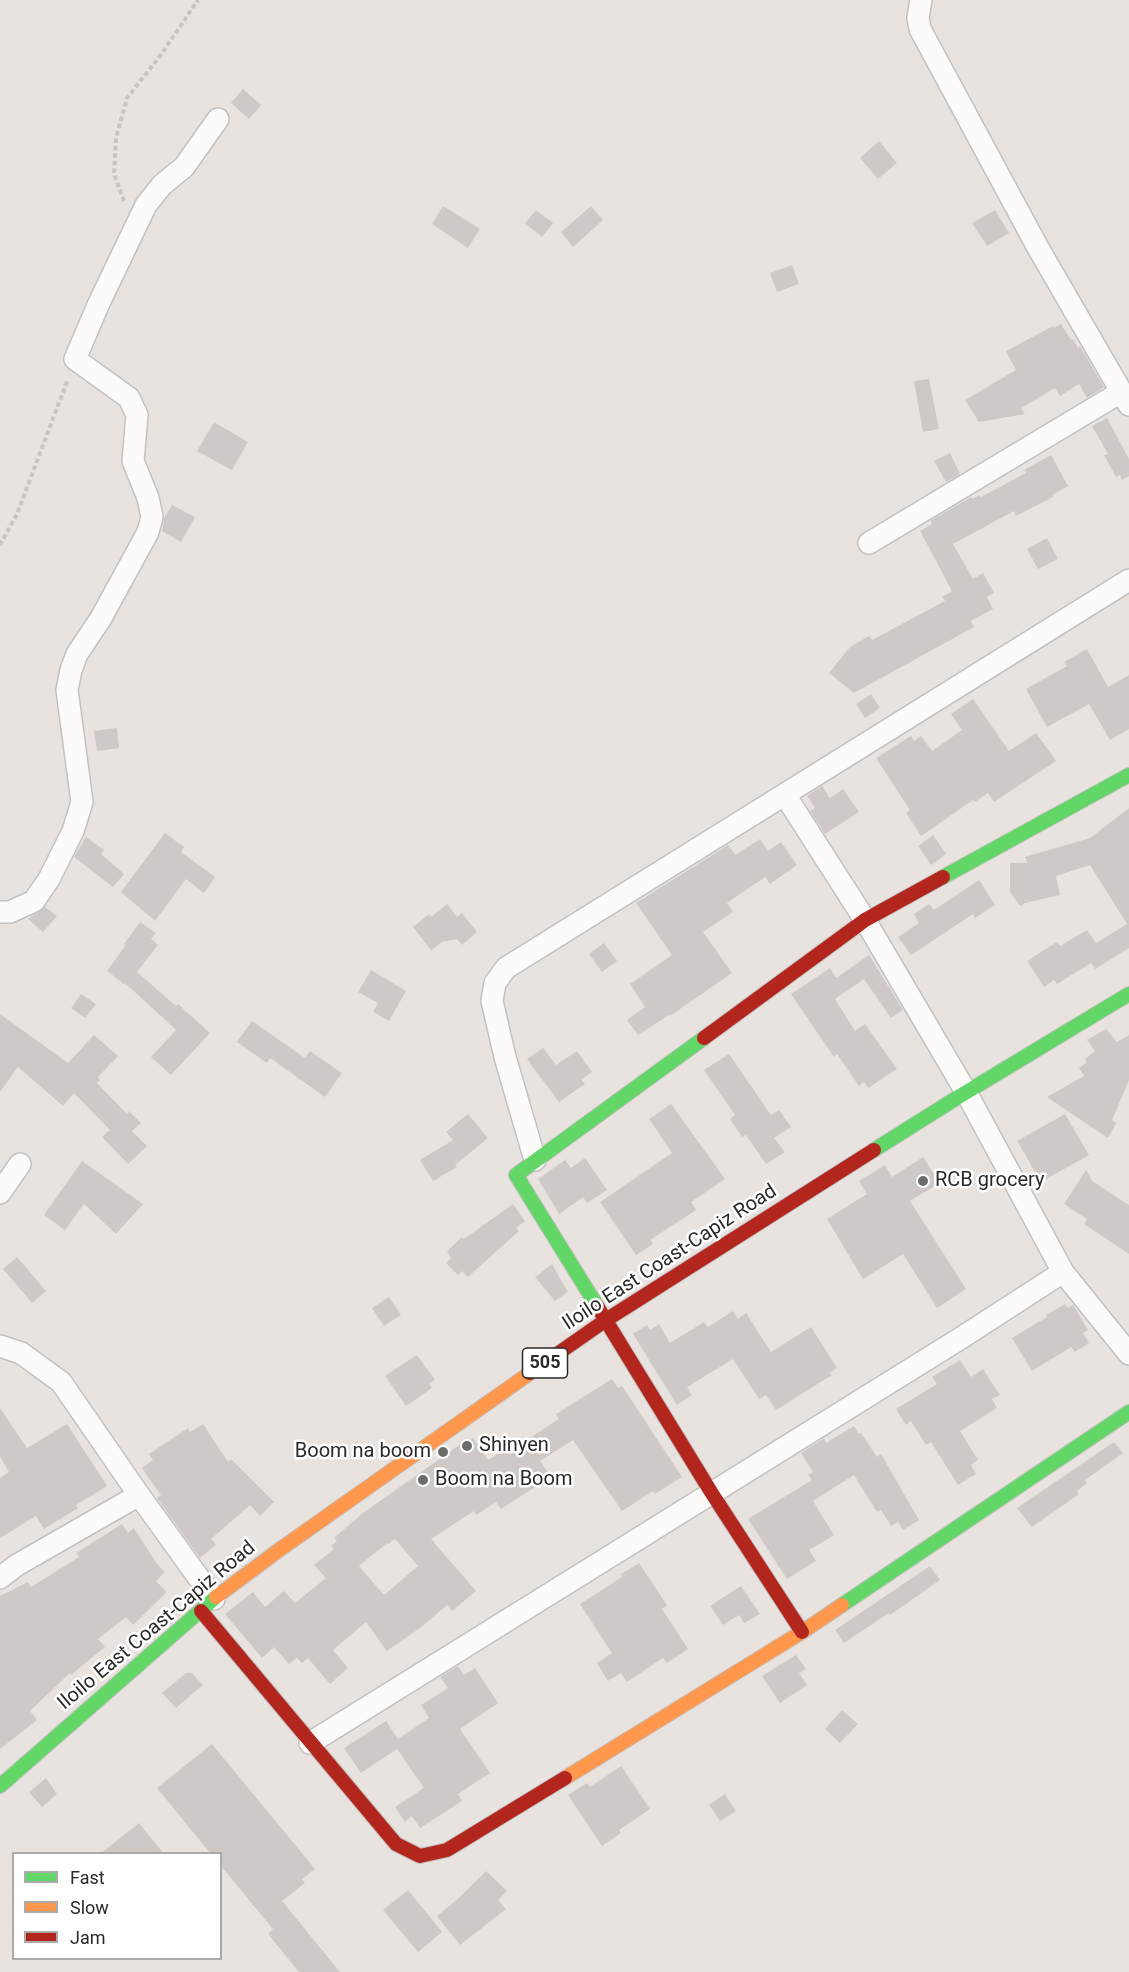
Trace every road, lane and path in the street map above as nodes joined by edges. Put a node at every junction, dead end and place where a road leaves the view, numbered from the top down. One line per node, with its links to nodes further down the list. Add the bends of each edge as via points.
1 (198, 0): 4 (path, via 127,98 116,138 114,174)
2 (921, 0): 6 (street, via 920,29 1037,246)
3 (218, 119): 4 (street, via 184,167 153,194)
4 (136, 230): 5 (street)
5 (75, 359): 8 (path, via 18,514); 12 (street, via 129,398 137,415 133,461 152,517 148,532 71,670 67,690 82,802 74,831 34,901 10,912)
6 (1126, 396): 7 (street)
7 (869, 543)
8 (0, 544)
9 (1129, 580): 11 (street)
10 (1129, 775): 13 (street)
11 (785, 795): 13 (street); 16 (street, via 506,968 495,982 492,1001)
12 (0, 912)
13 (865, 920): 15 (street); 16 (street)
14 (1129, 994): 15 (street, Iloilo East Coast-Capiz Road / 505)
15 (966, 1092): 19 (street); 20 (street, Iloilo East Coast-Capiz Road / 505)
16 (535, 1160): 20 (street, via 516,1175)
17 (20, 1164): 18 (street)
18 (0, 1193)
19 (1063, 1272): 22 (street); 24 (street)
20 (606, 1320): 24 (street); 27 (street, Iloilo East Coast-Capiz Road / 505)
21 (0, 1346): 25 (street, via 21,1353 61,1382)
22 (1129, 1354)
23 (1129, 1412): 28 (street)
24 (711, 1492): 28 (street); 29 (street)
25 (138, 1495): 26 (street); 27 (street)
26 (0, 1578)
27 (207, 1605): 29 (street); 30 (street, Iloilo East Coast-Capiz Road / 505)
28 (801, 1632): 29 (street, via 447,1850 420,1856 396,1844)
29 (310, 1743)
30 (0, 1786)

